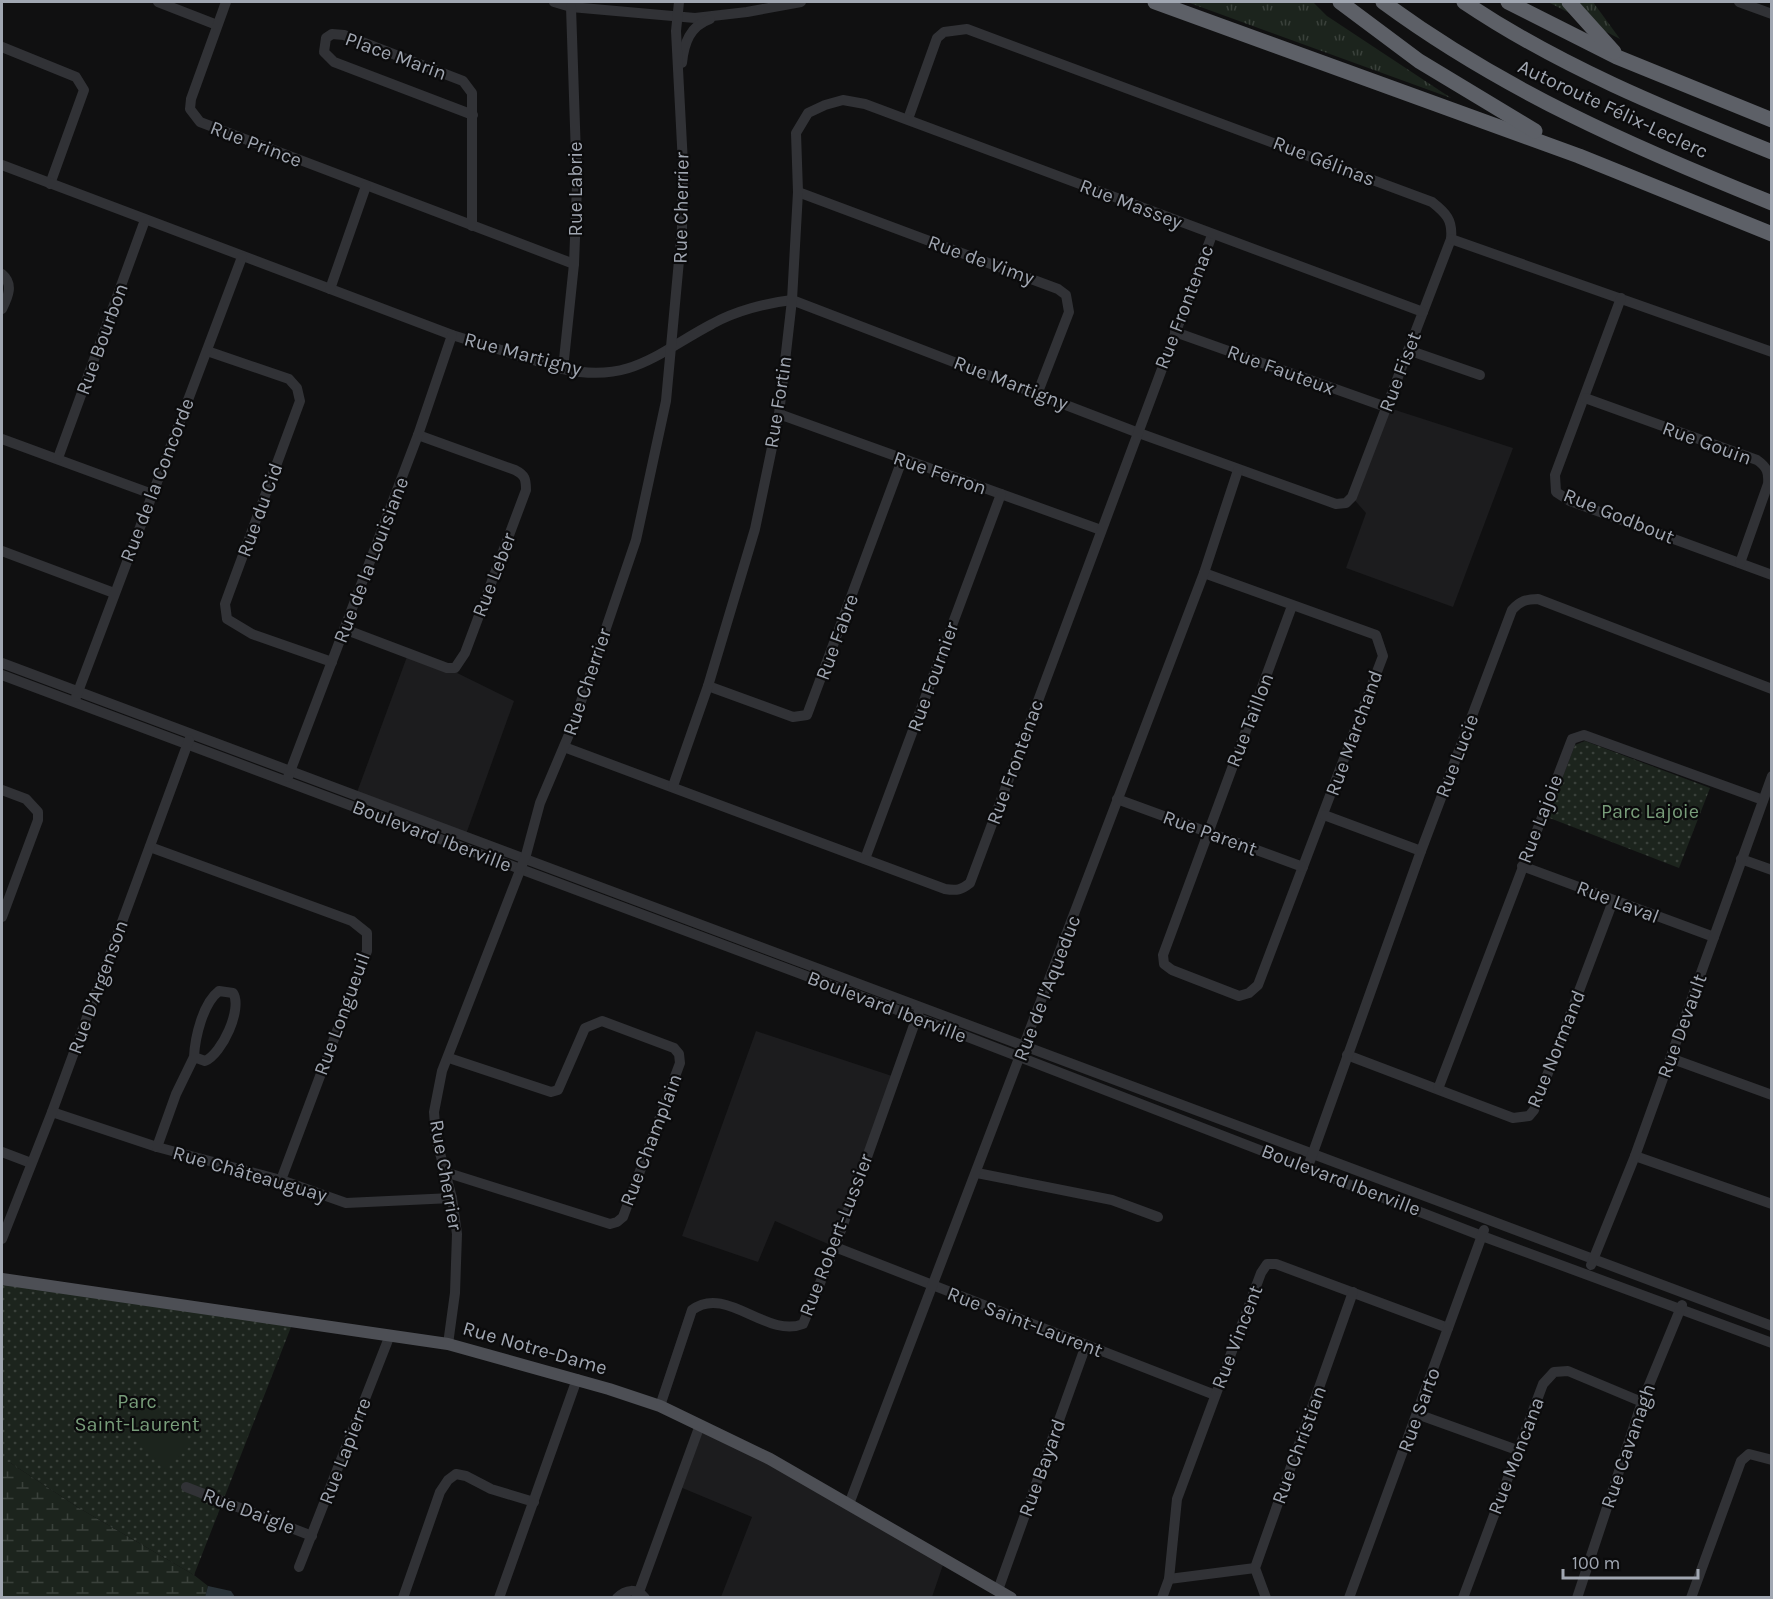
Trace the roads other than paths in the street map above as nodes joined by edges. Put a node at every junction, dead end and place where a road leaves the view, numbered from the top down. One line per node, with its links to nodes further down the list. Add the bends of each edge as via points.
1 (158, 2): 17 (street)
2 (226, 2): 17 (street, Rue Prince)
3 (554, 2): 13 (street)
4 (679, 2): 16 (street, Rue Cherrier)
5 (801, 2): 15 (street)
6 (1155, 2): 25 (highway)
7 (1340, 2): 25 (highway, via 1450,82)
8 (1383, 2): 30 (highway, Autoroute Félix-Leclerc, via 1459,54 1544,104 1610,136)
9 (1464, 2): 24 (highway, Autoroute Félix-Leclerc, via 1604,82)
10 (1508, 2): 19 (highway)
11 (1569, 2): 19 (highway)
12 (1739, 2): 14 (street)
13 (571, 7): 16 (street); 37 (street, Rue Labrie, via 577,186)
14 (1772, 14)
15 (732, 15): 16 (street); 20 (street, via 706,20 693,30 683,54)
16 (677, 16): 20 (street, Rue Cherrier)
17 (217, 25): 28 (street, Rue Prince, via 191,99 190,109 200,122)
18 (2, 47): 27 (street, via 76,76 84,90)
19 (1617, 57): 23 (highway)
20 (680, 99): 46 (street, Rue Cherrier, via 682,228)
21 (473, 115): 21 (street, Place Marin, via 472,93 463,81 344,35 326,38 324,52 334,62); 32 (street, Place Marin)
22 (908, 119): 29 (street, Rue Fortin, via 853,100 808,113 796,133); 34 (street, Rue Massey); 35 (street, Rue Gélinas, via 938,38 944,32 967,29 1432,202 1445,212 1452,226)
23 (1772, 120)
24 (1772, 152)
25 (1579, 156): 33 (highway)
26 (2, 165): 27 (street, Rue Martigny)
27 (50, 184): 31 (street, Rue Martigny)
28 (366, 186): 32 (street, Rue Prince); 39 (street)
29 (798, 192): 41 (street, Rue Fortin); 52 (street, Rue de Vimy, via 1066,295 1068,312)
30 (1772, 203)
31 (145, 220): 36 (street, Rue Martigny); 59 (street, Rue Bourbon)
32 (472, 226): 37 (street, Rue Prince)
33 (1772, 234)
34 (1212, 235): 43 (street, Rue Massey); 44 (street, Rue Frontenac)
35 (1451, 238): 40 (street); 43 (street, Rue Fiset)
36 (242, 257): 39 (street, Rue Martigny); 48 (street, Rue de la Concorde)
37 (574, 264): 50 (street, Rue Labrie)
38 (2, 273): 42 (street, via 9,290)
39 (330, 289): 45 (street, Rue Martigny)
40 (1621, 298): 49 (street); 53 (street, Rue Godbout)
41 (792, 300): 46 (street, Rue Martigny, via 714,322); 52 (street, Rue Martigny); 55 (street, Rue Fortin)
42 (2, 309)
43 (1423, 312): 47 (street, Rue Fiset)
44 (1175, 332): 54 (street, Rue Fauteux); 56 (street, Rue Frontenac)
45 (452, 335): 50 (street, Rue Martigny); 57 (street, Rue de la Louisiane)
46 (673, 348): 50 (street, Rue Martigny, via 628,370 578,373); 82 (street, Rue Cherrier, via 666,401 636,540)
47 (1408, 350): 51 (street); 54 (street, Rue Fiset)
48 (207, 351): 62 (street, Rue de la Concorde); 73 (street, Rue du Cid, via 289,380 297,388 300,401 225,604 227,619 252,634)
49 (1772, 352)
50 (563, 369)
51 (1480, 375)
52 (1038, 392): 56 (street, Rue Martigny)
53 (1585, 398): 67 (street, Rue Gouin, via 1765,466 1768,484); 67 (street, Rue Godbout, via 1556,476 1557,492 1570,501)
54 (1386, 407): 64 (street, Rue Fiset, via 1352,497)
55 (779, 414): 60 (street, Rue Ferron); 76 (street, Rue Fortin, via 755,529)
56 (1136, 432): 61 (street, Rue Martigny); 65 (street, Rue Frontenac)
57 (418, 435): 72 (street, Rue de la Louisiane); 72 (street, Rue Leber, via 515,470 526,479 526,490 465,653 455,668 447,668)
58 (2, 439): 59 (street)
59 (58, 458): 62 (street)
60 (902, 460): 63 (street, Rue Ferron); 76 (street, Rue Fabre, via 807,715 793,717)
61 (1238, 470): 64 (street, Rue Martigny, via 1336,504); 68 (street, Rue de l'Aqueduc)
62 (152, 494): 70 (street, Rue de la Concorde)
63 (1001, 494): 65 (street, Rue Ferron); 94 (street, Rue Fournier)
64 (1346, 502)
65 (1101, 530): 94 (street, Rue Frontenac, via 970,883 956,891 945,889)
66 (2, 550): 70 (street)
67 (1740, 563): 69 (street, Rue Godbout)
68 (1204, 573): 71 (street, Rue Marchand); 88 (street, Rue de l'Aqueduc)
69 (1772, 575)
70 (114, 593): 78 (street, Rue de la Concorde)
71 (1292, 606): 90 (street, Rue Marchand, via 1376,635 1383,656); 91 (street, Rue Taillon)
72 (344, 629): 73 (street, Rue de la Louisiane)
73 (332, 662): 83 (street, Rue de la Louisiane)
74 (2, 663): 78 (street, Boulevard Iberville)
75 (2, 675): 79 (street, Boulevard Iberville)
76 (708, 686): 86 (street, Rue Fortin)
77 (1772, 689): 93 (street, Rue Lucie, via 1538,599 1527,599 1512,610)
78 (78, 691): 79 (street, Rue de la Concorde); 80 (street, Boulevard Iberville)
79 (73, 702): 81 (street, Boulevard Iberville)
80 (191, 734): 81 (street, Rue D'Argenson); 83 (street, Boulevard Iberville)
81 (187, 746): 85 (street, Boulevard Iberville); 92 (street, Rue D'Argenson)
82 (564, 747): 86 (street, Rue Frontenac); 96 (street, Rue Cherrier, via 540,803)
83 (290, 771): 85 (street, Rue de la Louisiane); 96 (street, Boulevard Iberville)
84 (1772, 776): 89 (street, Rue Devault)
85 (285, 783): 96 (street, Boulevard Iberville)
86 (673, 786): 94 (street, Rue Frontenac)
87 (2, 790): 101 (street, via 26,799 38,812)
88 (1117, 799): 91 (street, Rue Parent); 104 (street, Rue de l'Aqueduc)
89 (1762, 800): 95 (street, Rue Devault); 97 (street, Rue Lajoie, via 1584,735 1577,736 1568,744)
90 (1324, 814): 93 (street); 98 (street, Rue Marchand)
91 (1207, 833): 98 (street, Rue Parent); 98 (street, Rue Taillon, via 1162,955 1164,964 1172,970 1239,996 1258,985)
92 (150, 847): 112 (street, Rue D'Argenson); 121 (street, Rue Longueuil, via 352,921 367,933 367,951)
93 (1420, 851): 105 (street, Rue Lucie)
94 (865, 859)
95 (1741, 859): 99 (street); 102 (street, Rue Devault)
96 (522, 864): 103 (street, Boulevard Iberville); 107 (street, Rue Cherrier)
97 (1522, 866): 100 (street, Rue Laval); 110 (street, Rue Lajoie)
98 (1303, 867)
99 (1772, 870)
100 (1613, 901): 102 (street, Rue Laval); 110 (street, Rue Normand, via 1529,1116 1514,1118)
101 (2, 917)
102 (1714, 937): 108 (street, Rue Devault)
103 (918, 1012): 104 (street, Boulevard Iberville); 109 (street, Boulevard Iberville); 128 (street, Rue Robert-Lussier)
104 (1025, 1047): 109 (street, Rue de l'Aqueduc); 115 (street, Boulevard Iberville)
105 (1347, 1055): 110 (street, Rue Normand); 115 (street, Rue Lucie)
106 (194, 1057): 106 (street, via 205,1061 218,1051 236,1008 233,993 219,991 212,996 195,1042); 113 (street)
107 (448, 1058): 119 (street, Rue Cherrier, via 435,1112 436,1138); 119 (street, Rue Champlain, via 551,1092 558,1090 585,1028 602,1021 674,1048 680,1062 623,1216 617,1222 610,1224)
108 (1670, 1058): 111 (street); 116 (street, Rue Devault)
109 (1020, 1059): 118 (street, Boulevard Iberville); 120 (street, Rue de l'Aqueduc)
110 (1438, 1089)
111 (1772, 1095)
112 (52, 1112): 113 (street, Rue Châteauguay); 117 (street, Rue D'Argenson)
113 (157, 1147): 121 (street, Rue Châteauguay)
114 (2, 1152): 117 (street)
115 (1312, 1155): 118 (street, Rue Lucie); 125 (street, Boulevard Iberville)
116 (1635, 1156): 123 (street); 129 (street, Rue Devault)
117 (31, 1163): 127 (street, Rue D'Argenson)
118 (1308, 1167): 126 (street, Boulevard Iberville)
119 (445, 1172): 122 (street, Rue Cherrier)
120 (977, 1173): 124 (street, via 1112,1200); 132 (street, Rue de l'Aqueduc)
121 (281, 1180): 122 (street, Rue Châteauguay, via 346,1203)
122 (452, 1198): 140 (street, Rue Cherrier, via 457,1266)
123 (1772, 1204)
124 (1158, 1217)
125 (1487, 1222): 126 (street, Rue Sarto); 129 (street, Boulevard Iberville)
126 (1482, 1236): 130 (street, Boulevard Iberville); 137 (street, Rue Sarto)
127 (2, 1239)
128 (835, 1247): 132 (street, Rue Saint-Laurent); 145 (street, Rue Robert-Lussier, via 803,1324 787,1328 716,1302 701,1303 692,1310)
129 (1593, 1261): 130 (street, Rue Devault); 134 (street, Boulevard Iberville)
130 (1588, 1274): 135 (street, Boulevard Iberville)
131 (2, 1279): 138 (main road, Rue Notre-Dame)
132 (932, 1286): 141 (street, Rue Saint-Laurent); 152 (street, Rue de l'Aqueduc)
133 (1353, 1292): 137 (street, Rue Vincent); 143 (street, Rue Vincent, via 1267,1264); 155 (street, Rue Christian)
134 (1686, 1296): 135 (street, Rue Cavanagh); 136 (street, Boulevard Iberville)
135 (1680, 1310): 139 (street, Boulevard Iberville); 144 (street, Rue Cavanagh)
136 (1772, 1326)
137 (1448, 1328): 146 (street, Rue Sarto)
138 (390, 1335): 140 (main road, Rue Notre-Dame); 153 (street, Rue Lapierre)
139 (1772, 1343)
140 (448, 1344): 142 (main road, Rue Notre-Dame)
141 (1086, 1345): 143 (street, Rue Saint-Laurent); 157 (street, Rue Bayard)
142 (577, 1379): 145 (main road, Rue Notre-Dame); 151 (street)
143 (1215, 1395): 156 (street, Rue Vincent, via 1178,1499)
144 (1642, 1402): 148 (street, Rue Moncana, via 1568,1371 1554,1372 1543,1384); 167 (street, Rue Cavanagh)
145 (660, 1406): 147 (main road, Rue Notre-Dame)
146 (1417, 1414): 148 (street); 165 (street, Rue Sarto)
147 (700, 1425): 152 (main road, Rue Notre-Dame); 158 (street)
148 (1517, 1450): 166 (street, Rue Moncana)
149 (1772, 1460): 168 (street, via 1749,1454 1741,1461)
150 (186, 1487): 153 (street, Rue Daigle)
151 (534, 1502): 159 (street, via 456,1474 448,1480); 160 (street)
152 (849, 1504): 157 (main road, Rue Notre-Dame)
153 (312, 1536): 154 (street, Rue Lapierre)
154 (299, 1567)
155 (1255, 1568): 156 (street); 164 (street)
156 (1169, 1579): 163 (street, Rue Vincent)
157 (998, 1590): 162 (main road, Rue Notre-Dame)
158 (642, 1595): 161 (street, via 628,1591)
159 (404, 1598)
160 (499, 1598)
161 (617, 1598)
162 (1011, 1598)
163 (1162, 1598)
164 (1266, 1598)
165 (1349, 1598)
166 (1463, 1598)
167 (1576, 1598)
168 (1691, 1598)

